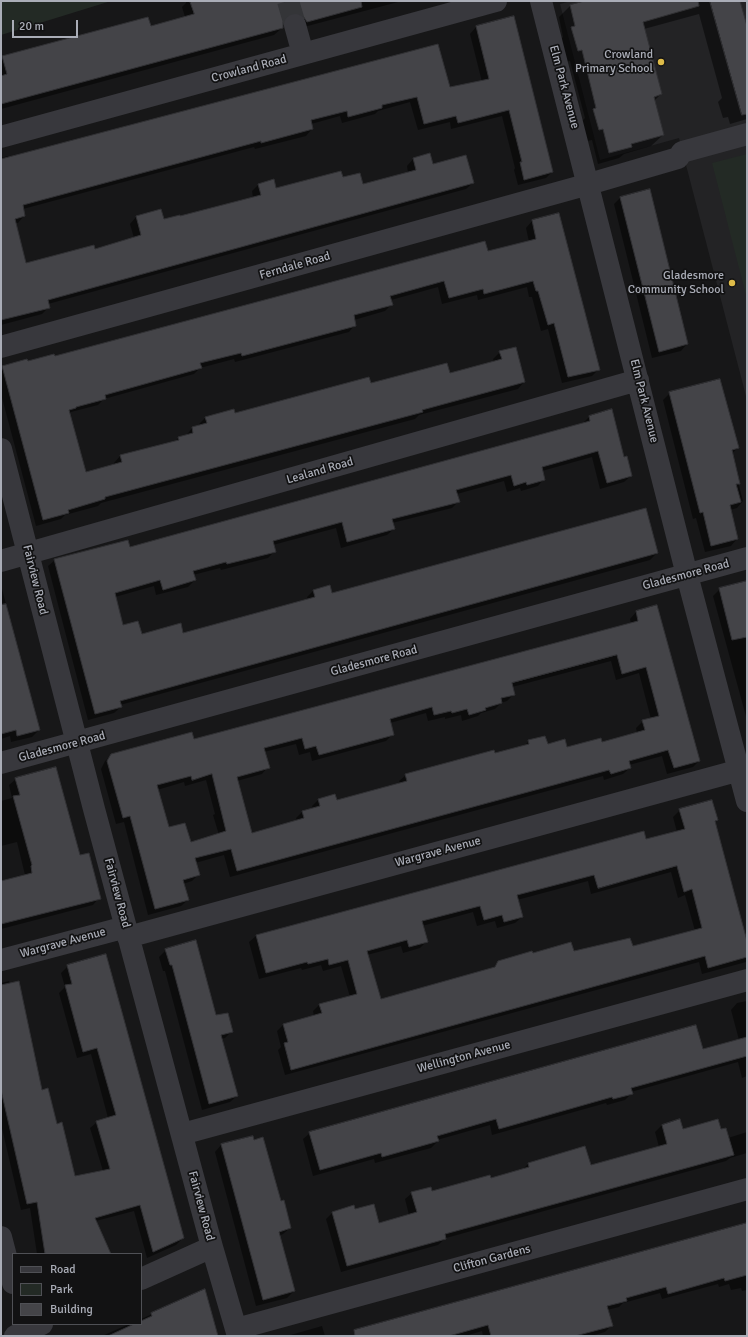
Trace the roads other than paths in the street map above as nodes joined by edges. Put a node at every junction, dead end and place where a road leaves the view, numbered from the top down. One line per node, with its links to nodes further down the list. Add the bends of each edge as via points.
1 (496, 1): 4 (street, Crowland Road)
2 (541, 1): 7 (street, Elm Park Avenue)
3 (295, 25): 4 (street)
4 (303, 54): 6 (street, Crowland Road)
5 (747, 134): 7 (street, Ferndale Road, via 682,152 678,158)
6 (1, 137)
7 (589, 184): 8 (street, Ferndale Road); 9 (street, Elm Park Avenue)
8 (1, 347)
9 (638, 380): 11 (street, Lealand Road); 14 (street, Elm Park Avenue)
10 (1, 449): 11 (street, Fairview Road)
11 (28, 554): 13 (street, Lealand Road); 15 (street, Fairview Road)
12 (747, 558): 14 (street, Gladesmore Road)
13 (1, 561)
14 (687, 575): 15 (street, Gladesmore Road); 17 (street, Elm Park Avenue)
15 (76, 743): 16 (street, Gladesmore Road); 19 (street, Fairview Road)
16 (1, 764)
17 (743, 769): 18 (street, Elm Park Avenue); 19 (street, Wargrave Avenue)
18 (747, 801)
19 (127, 932): 20 (street, Wargrave Avenue); 22 (street, Fairview Road)
20 (1, 960)
21 (747, 980): 22 (street, Wellington Avenue)
22 (182, 1134): 25 (street, Fairview Road)
23 (747, 1189): 28 (street, Clifton Gardens)
24 (1, 1237): 26 (street)
25 (212, 1247): 27 (street); 28 (street, Fairview Road)
26 (12, 1279)
27 (142, 1280)
28 (237, 1333)

